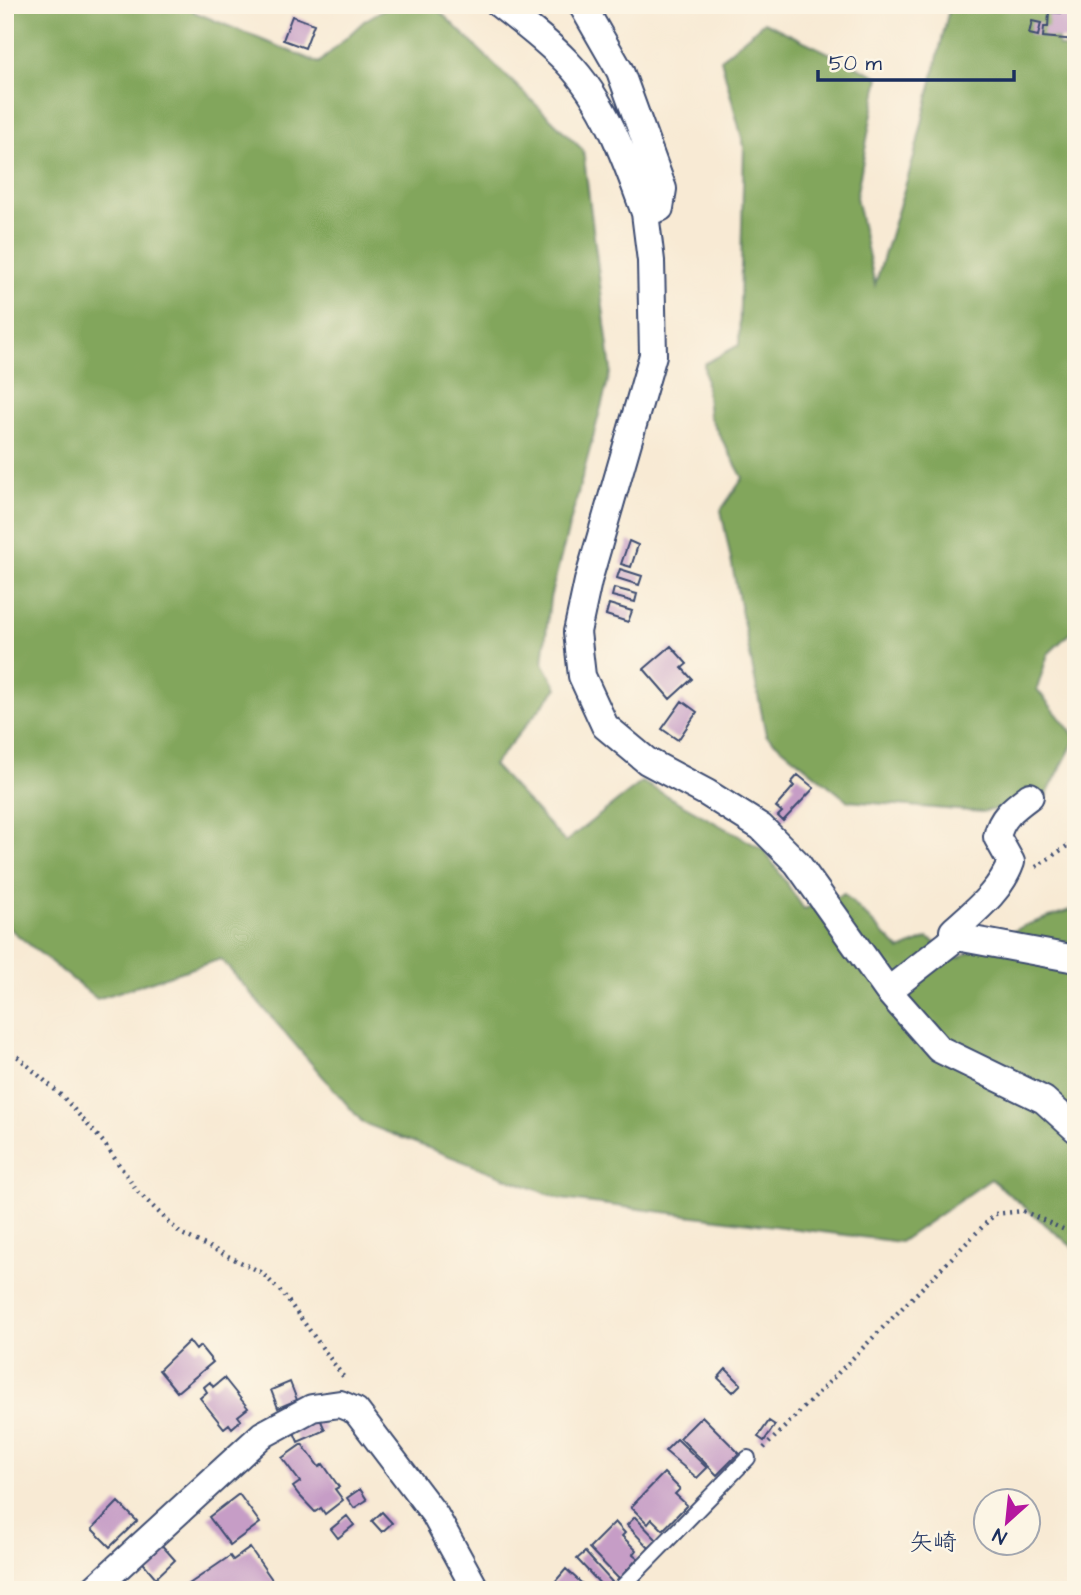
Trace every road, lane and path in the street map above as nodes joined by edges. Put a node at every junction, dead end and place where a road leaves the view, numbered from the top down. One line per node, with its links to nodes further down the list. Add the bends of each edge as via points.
1 (500, 5): 3 (street, via 568,62 596,100 621,145)
2 (582, 5): 3 (street, via 620,71 663,189 660,208)
3 (645, 213): 7 (street, via 653,355 588,581 577,632 582,676 605,726 647,761 761,827 797,863)
4 (1030, 796): 5 (street, via 999,825 997,836 1011,862 1008,870 990,896 953,931)
5 (957, 937): 6 (street); 7 (street)
6 (1076, 959)
7 (888, 992): 9 (street, via 939,1049 1044,1100)
8 (5, 1050): 11 (path, via 63,1097 104,1143 138,1192 180,1233 261,1272)
9 (1076, 1129)
10 (1076, 1235): 12 (path, via 1023,1211 995,1214 755,1457)
11 (348, 1383)
12 (748, 1458): 15 (lane)
13 (93, 1590): 14 (street, via 262,1435 312,1408 340,1404 356,1411 435,1515)
14 (476, 1590)
15 (619, 1590)

